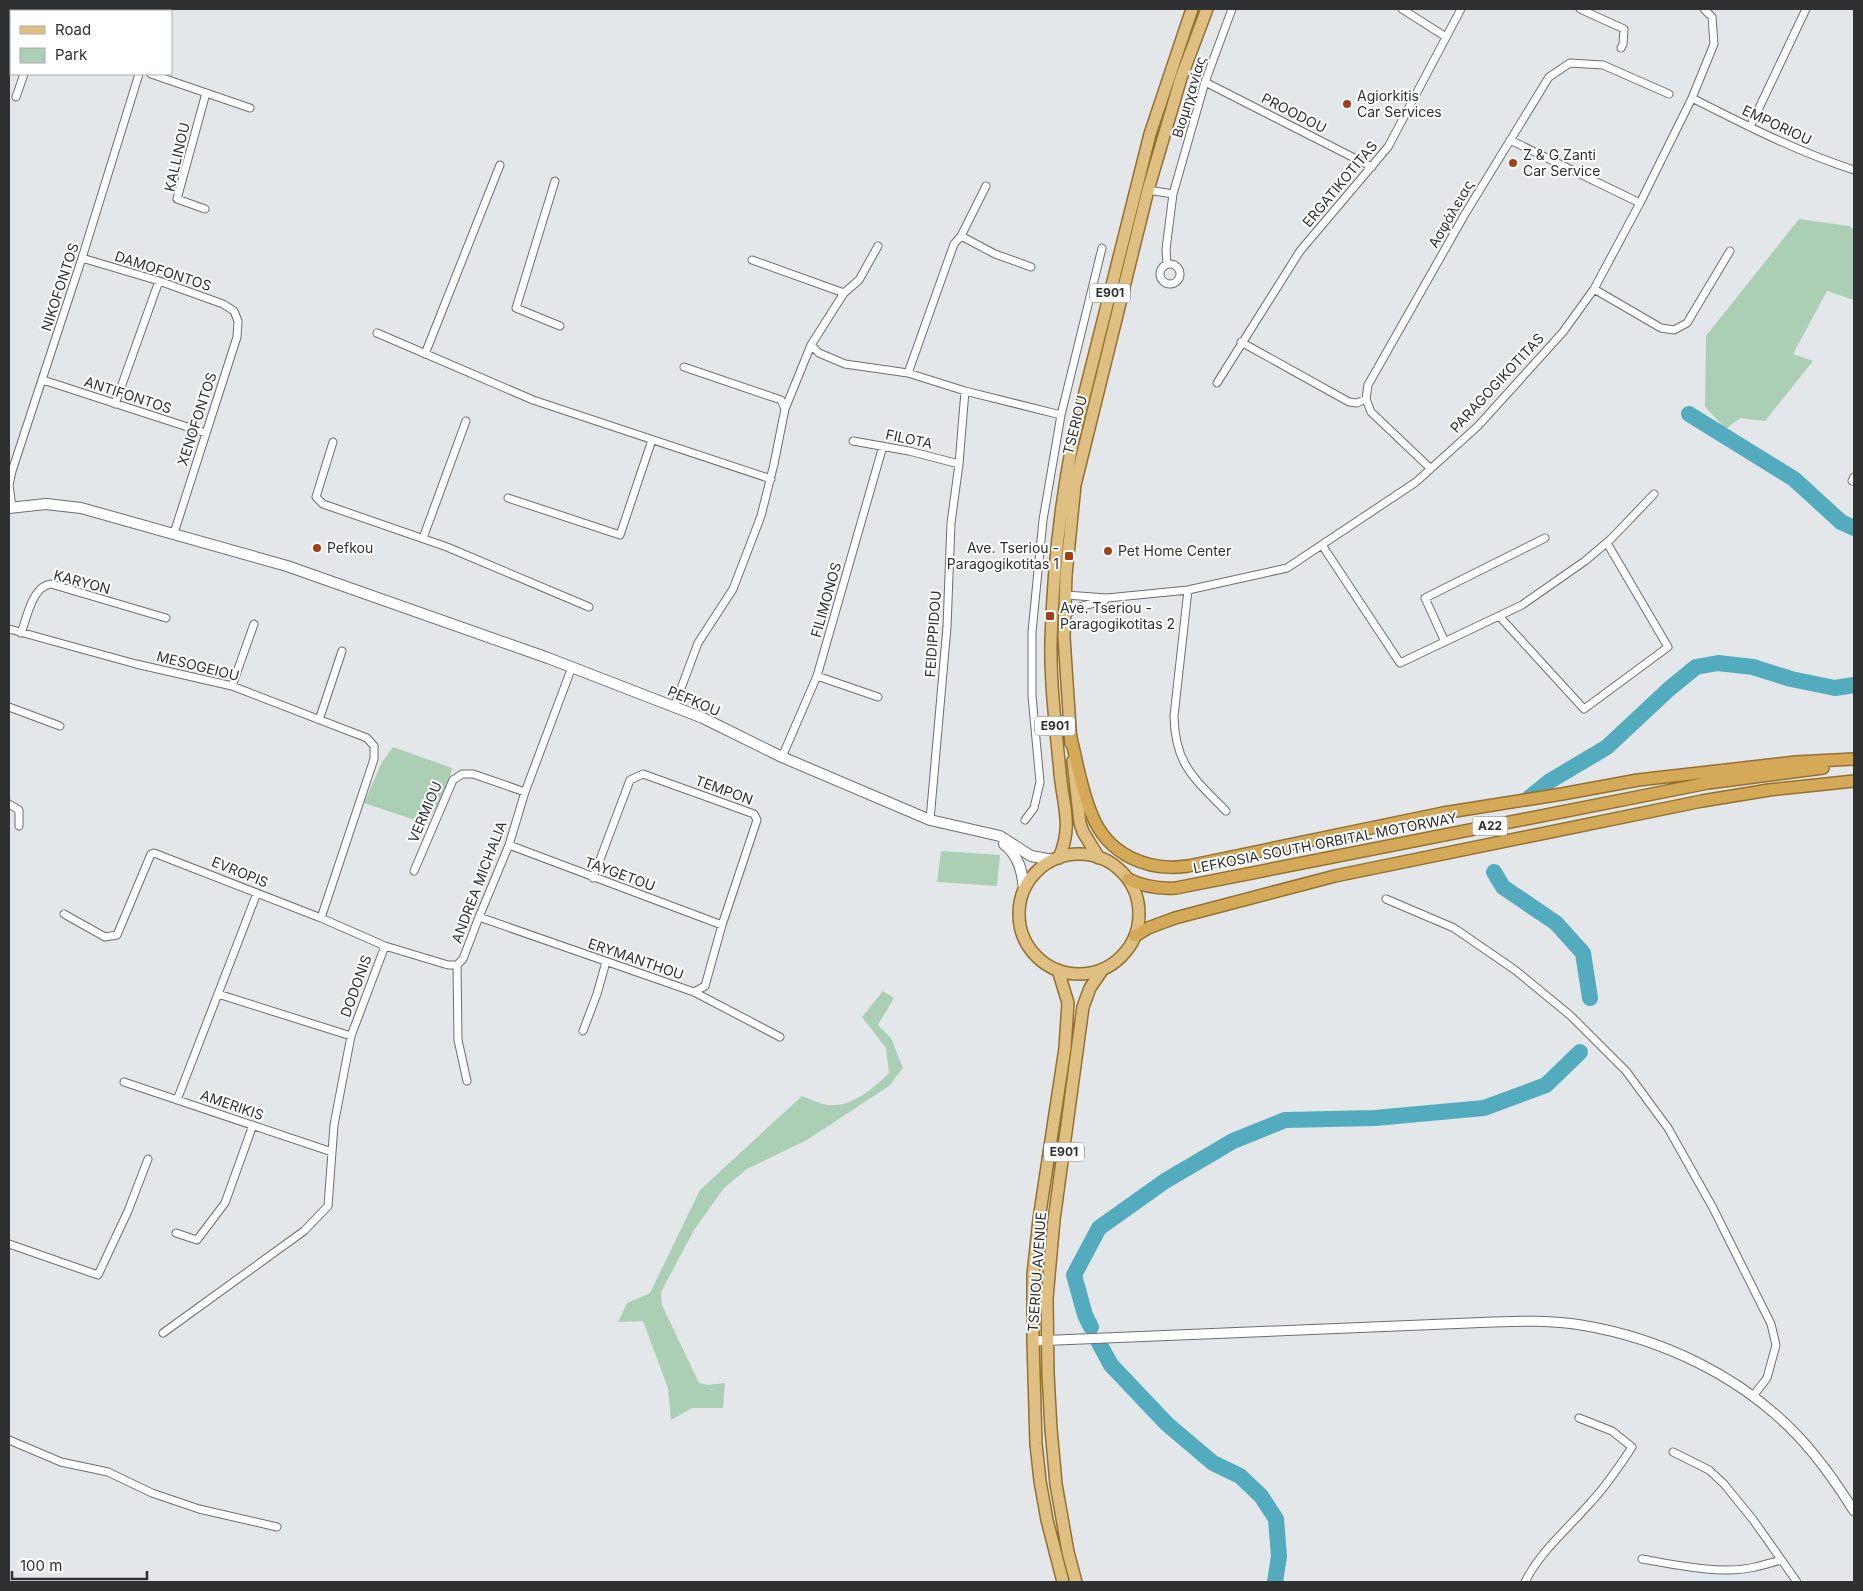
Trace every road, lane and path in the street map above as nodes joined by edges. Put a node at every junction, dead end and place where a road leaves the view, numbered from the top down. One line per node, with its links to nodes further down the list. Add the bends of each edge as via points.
1 (1192, 9): 108 (main road, TSERIOU / E901, via 1150,134 1073,440 1064,488 1053,583 1051,641 1055,725 1067,834)
2 (1207, 9): 27 (main road, TSERIOU / E901, via 1180,78)
3 (1232, 9): 14 (street, Βιομηχανίας)
4 (1402, 9): 9 (street)
5 (1461, 9): 9 (street, ERGATIKOTITAS)
6 (1580, 9): 10 (street, via 1624,28)
7 (1704, 9): 18 (street, PARAGOGIKOTITAS, via 1712,17 1714,44)
8 (1806, 9): 20 (street)
9 (1446, 37): 23 (street, ERGATIKOTITAS, via 1388,147)
10 (1621, 48)
11 (24, 75): 17 (street)
12 (139, 75): 35 (street, NIKOFONTOS)
13 (154, 75): 15 (street)
14 (1205, 82): 23 (street, PROODOU); 28 (street, Βιομηχανίας)
15 (206, 93): 19 (street); 30 (street, KALLINOU, via 177,199)
16 (1669, 94): 21 (street, Ασφάλειας, via 1603,65 1570,63 1549,77)
17 (16, 97)
18 (1692, 98): 20 (street, EMPORIOU); 29 (street, PARAGOGIKOTITAS)
19 (250, 108)
20 (1750, 127): 24 (street, EMPORIOU)
21 (1510, 140): 29 (street); 53 (street, Ασφάλειας, via 1372,377)
22 (500, 165): 47 (street)
23 (1372, 168): 45 (street, ERGATIKOTITAS, via 1300,251)
24 (1854, 170)
25 (555, 181): 43 (street, via 516,308)
26 (986, 186): 31 (street)
27 (1148, 190): 28 (street); 75 (main road, TSERIOU / E901, via 1075,485)
28 (1173, 194): 37 (street, Βιομηχανίας)
29 (1640, 203): 40 (street, PARAGOGIKOTITAS)
30 (205, 209)
31 (961, 236): 38 (street, via 995,254); 49 (street, via 954,244)
32 (878, 246): 41 (street, via 859,280)
33 (1102, 248): 56 (street)
34 (1730, 251): 40 (street, via 1687,323 1674,330 1661,328)
35 (82, 258): 39 (street, DAMOFONTOS); 50 (street, NIKOFONTOS)
36 (752, 260): 41 (street)
37 (1167, 264)
38 (1031, 267)
39 (159, 281): 42 (street, DAMOFONTOS, via 223,304); 54 (street)
40 (1594, 289): 64 (street, PARAGOGIKOTITAS, via 1563,332 1484,419)
41 (844, 294): 46 (street)
42 (234, 312): 58 (street, XENOFONTOS, via 238,321 237,337)
43 (560, 326)
44 (377, 333): 47 (street)
45 (1242, 342): 51 (street, ERGATIKOTITAS); 53 (street, via 1349,402)
46 (811, 345): 49 (street, via 820,353 845,364); 55 (street)
47 (425, 354): 59 (street, via 533,400)
48 (684, 367): 55 (street, via 781,400)
49 (908, 373): 52 (street)
50 (43, 380): 54 (street, ANTIFONTOS); 68 (street, NIKOFONTOS, via 12,471 9,485)
51 (1217, 383)
52 (965, 391): 56 (street); 63 (street, FEIDIPPIDOU)
53 (1366, 399): 64 (street, via 1371,412)
54 (115, 404): 58 (street, ANTIFONTOS)
55 (786, 409): 65 (street)
56 (1061, 415): 103 (street, via 1043,520 1032,632 1032,696 1040,782 1034,808)
57 (466, 421): 70 (street)
58 (206, 433): 69 (street, XENOFONTOS)
59 (652, 440): 65 (street); 67 (street, via 620,535)
60 (853, 441): 62 (street, FILOTA)
61 (333, 442): 70 (street, via 316,497 323,504 348,514)
62 (883, 446): 63 (street, FILOTA); 87 (street, FILIMONOS)
63 (959, 464): 102 (street, FEIDIPPIDOU, via 951,523 947,627)
64 (1430, 468): 73 (street, PARAGOGIKOTITAS, via 1416,482)
65 (770, 479): 91 (street, via 761,516 733,588 698,643)
66 (1654, 494): 72 (street)
67 (508, 498)
68 (11, 508): 69 (main road, PEFKOU, via 46,504 81,508)
69 (174, 533): 86 (main road, PEFKOU, via 287,566)
70 (423, 538): 77 (street)
71 (1545, 538): 84 (street, via 1425,598)
72 (1607, 543): 78 (street, via 1522,605); 78 (street, via 1668,647 1584,709)
73 (1322, 545): 74 (street, PARAGOGIKOTITAS, via 1287,568); 84 (street, via 1400,663)
74 (1188, 590): 76 (street, PARAGOGIKOTITAS); 101 (street, via 1174,716 1175,734 1180,756 1193,778)
75 (1066, 595): 76 (street, PARAGOGIKOTITAS); 79 (main road, TSERIOU / E901)
76 (1107, 598): 79 (street, via 1077,608)
77 (589, 607)
78 (1499, 616): 84 (street)
79 (1065, 617): 94 (main road, TSERIOU / E901)
80 (166, 618): 83 (street, KARYON, via 45,584 34,599)
81 (254, 624): 88 (street)
82 (9, 629): 83 (street, MESOGEIOU)
83 (21, 633): 88 (street, MESOGEIOU)
84 (1445, 642)
85 (342, 652): 92 (street)
86 (572, 667): 91 (main road, PEFKOU); 99 (street, ANDREA MICHALIA)
87 (817, 676): 89 (street); 95 (street, FILIMONOS)
88 (232, 686): 92 (street, MESOGEIOU)
89 (878, 697)
90 (9, 707): 93 (street)
91 (674, 707): 95 (main road, PEFKOU)
92 (319, 720): 117 (street, MESOGEIOU, via 367,738 374,746 374,760)
93 (60, 726)
94 (1070, 734): 96 (highway, via 1089,809 1102,832 1127,857 1168,868 1444,813 1638,780 1796,762); 107 (main road, TSERIOU / E901, via 1080,823)
95 (782, 757): 102 (main road, PEFKOU)
96 (1854, 759)
97 (1854, 766): 111 (highway, LEFKOSIA SOUTH ORBITAL MOTORWAY / A22, via 1708,783 1176,888 1151,887)
98 (1854, 781): 119 (highway, A22, via 1702,801 1335,876 1175,918)
99 (525, 792): 106 (street, ANDREA MICHALIA); 109 (street, VERMIOU, via 473,774 462,774 453,780)
100 (9, 804): 104 (street, via 20,810)
101 (1226, 811)
102 (930, 820): 105 (main road, PEFKOU)
103 (1025, 820)
104 (19, 826)
105 (990, 834): 108 (main road, PEFKOU, via 1007,840 1031,856); 112 (main road, PEFKOU, via 1017,858)
106 (509, 845): 110 (street, TAYGETOU); 116 (street, ANDREA MICHALIA)
107 (1098, 858): 108 (main road, via 1073,854); 111 (main road, via 1113,864)
108 (1056, 859): 112 (main road, via 1036,872)
109 (414, 870)
110 (593, 878): 118 (street, TAYGETOU); 118 (street, TEMPON, via 630,780 643,774 754,814 757,820)
111 (1128, 879): 119 (main road, via 1137,897 1140,918)
112 (1024, 889): 124 (main road, via 1019,910 1021,930 1028,947 1041,961)
113 (257, 892): 115 (street, EVROPIS, via 154,853 117,935 105,937); 117 (street, EVROPIS); 126 (street)
114 (1386, 899): 141 (street, via 1454,928 1515,970 1571,1016 1626,1071 1668,1128 1713,1208 1771,1324 1776,1345 1767,1378)
115 (64, 914)
116 (478, 917): 121 (street, ERYMANTHOU); 122 (street, ANDREA MICHALIA, via 463,959)
117 (321, 918): 120 (street, EVROPIS)
118 (722, 925): 125 (street, TEMPON, via 705,986)
119 (1136, 936): 123 (main road, via 1126,952)
120 (385, 946): 122 (street, EVROPIS); 128 (street, DODONIS)
121 (606, 962): 125 (street, ERYMANTHOU); 127 (street)
122 (457, 965): 130 (street, ANDREA MICHALIA, via 458,1040)
123 (1103, 969): 124 (main road, via 1076,974); 139 (main road, TSERIOU AVENUE / E901, via 1090,988 1083,1007 1076,1050 1054,1220 1047,1298)
124 (1058, 970): 140 (main road, TSERIOU AVENUE / E901, via 1068,1003 1065,1048 1038,1228 1033,1275)
125 (694, 992): 129 (street, ERYMANTHOU)
126 (218, 994): 128 (street); 132 (street)
127 (583, 1031)
128 (351, 1036): 134 (street, DODONIS)
129 (780, 1037)
130 (467, 1081)
131 (124, 1082): 132 (street, AMERIKIS)
132 (177, 1100): 133 (street, AMERIKIS)
133 (253, 1125): 134 (street, AMERIKIS); 136 (street, via 225,1203 197,1240)
134 (332, 1152): 138 (street, DODONIS, via 328,1206 304,1231)
135 (148, 1158): 137 (street, via 98,1275)
136 (176, 1233)
137 (9, 1244)
138 (163, 1333)
139 (1048, 1341): 140 (street); 141 (street, via 1544,1321 1579,1324 1633,1336 1708,1369); 150 (main road, TSERIOU AVENUE / E901, via 1056,1484)
140 (1033, 1342): 149 (main road, TSERIOU AVENUE / E901, via 1040,1481)
141 (1753, 1396): 145 (street, via 1798,1435 1826,1468)
142 (1579, 1418): 151 (street, via 1612,1431 1632,1447 1612,1477 1544,1552)
143 (9, 1440): 146 (street, via 61,1462 108,1472 152,1493 198,1509)
144 (1673, 1452): 148 (street, via 1709,1470 1724,1484)
145 (1854, 1511)
146 (277, 1527)
147 (1642, 1559): 148 (street, via 1716,1569 1753,1568)
148 (1781, 1560): 152 (street)
149 (1063, 1582)
150 (1076, 1582)
151 (1525, 1582)
152 (1797, 1582)

